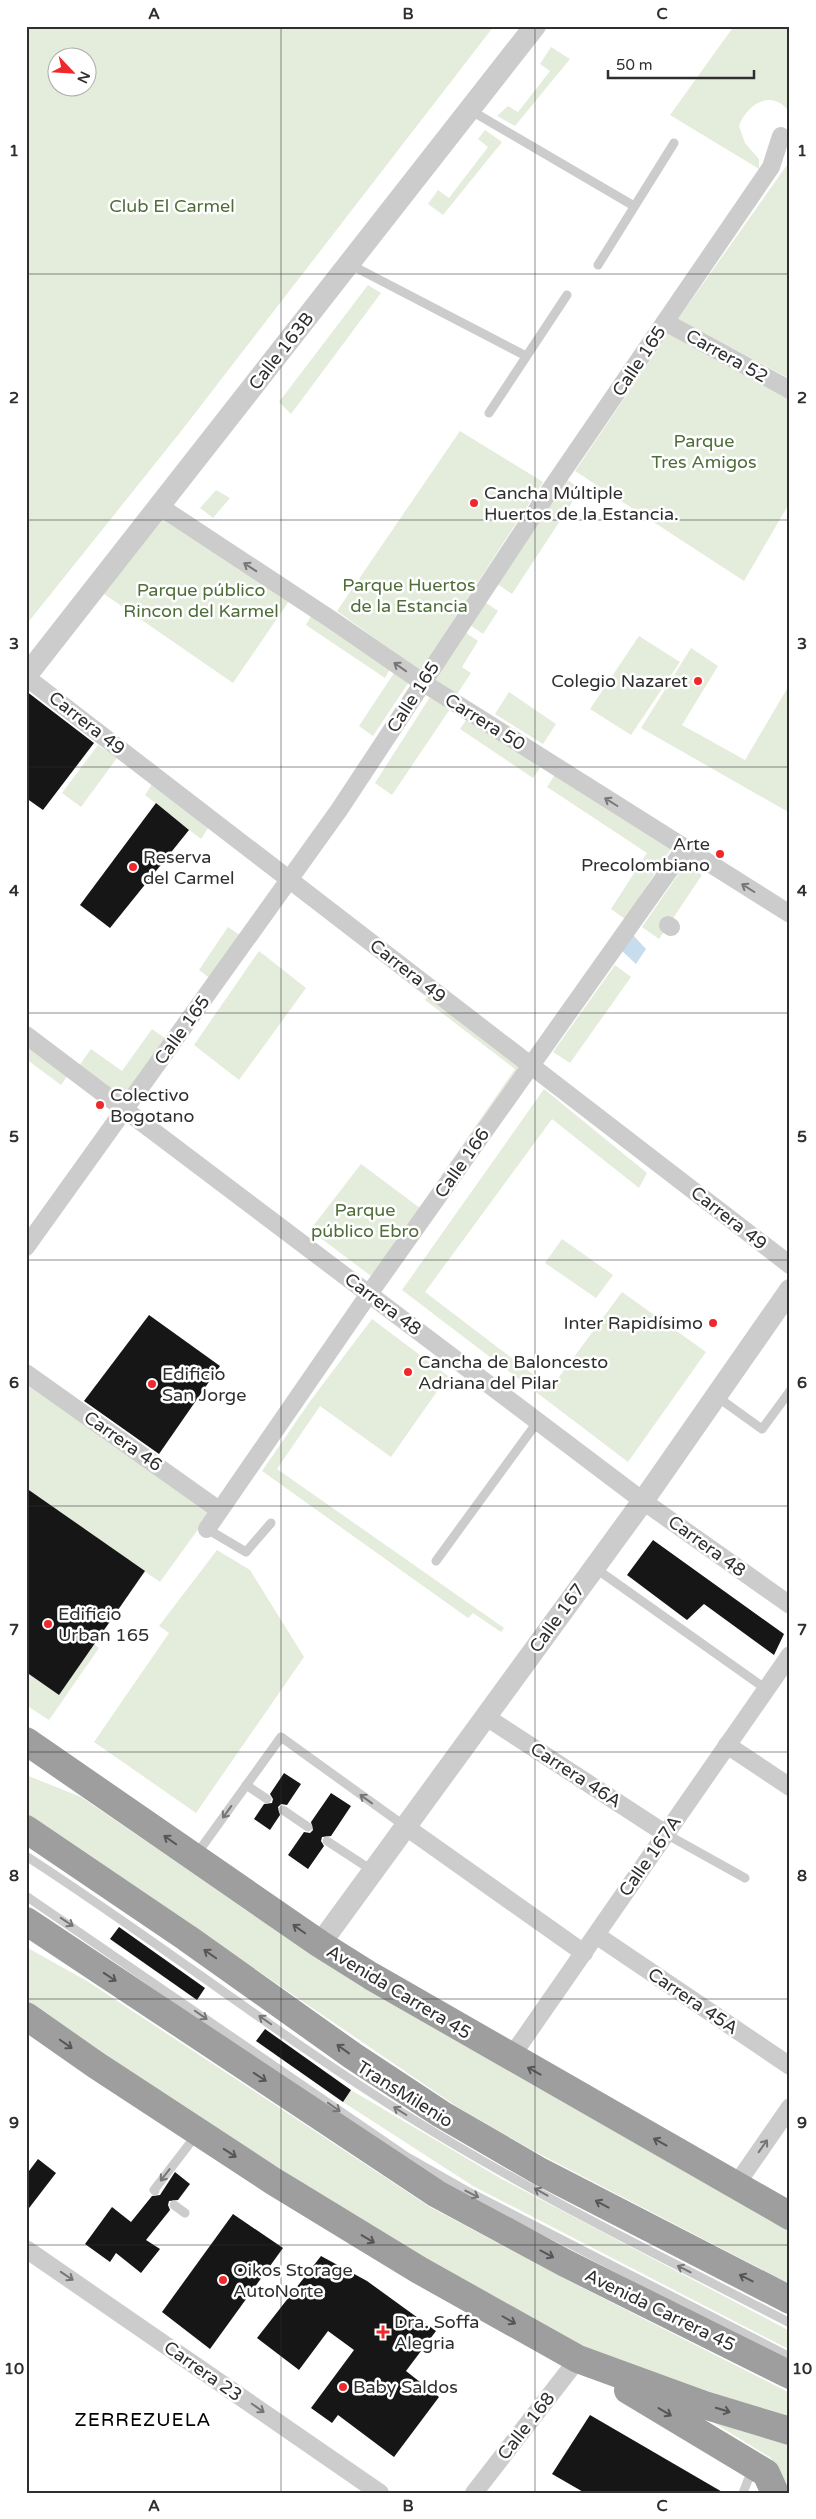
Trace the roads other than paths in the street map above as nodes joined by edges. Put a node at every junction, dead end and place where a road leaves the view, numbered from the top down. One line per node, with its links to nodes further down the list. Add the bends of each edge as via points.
1 (535, 26): 2 (street, Calle 163B)
2 (469, 110): 5 (lane); 6 (street, Calle 163B)
3 (781, 136): 9 (street, Calle 165, via 771,167)
4 (674, 144): 5 (lane)
5 (634, 206): 7 (lane)
6 (349, 264): 10 (lane); 13 (street, Calle 163B)
7 (598, 264)
8 (567, 295): 10 (lane)
9 (665, 322): 11 (street, Carrera 52); 15 (street, Calle 165)
10 (526, 356): 12 (lane)
11 (790, 390)
12 (488, 413)
13 (159, 506): 14 (street, Calle 163B); 15 (street, Carrera 50, one-way to 13)
14 (26, 676): 17 (street, Carrera 49)
15 (422, 682): 16 (street, Carrera 50, one-way to 15); 17 (street, Calle 165)
16 (685, 848): 18 (street, Carrera 50, one-way to 16); 20 (street, Calle 166, via 648,909)
17 (290, 880): 20 (street, Carrera 49); 21 (street, Calle 165)
18 (790, 914)
19 (26, 1035): 21 (street, Carrera 48)
20 (531, 1065): 23 (street, Carrera 49); 25 (street, Calle 166)
21 (125, 1110): 22 (street, Calle 165); 25 (street, Carrera 48)
22 (26, 1247)
23 (790, 1264)
24 (790, 1290): 28 (street, Calle 167)
25 (369, 1294): 29 (street, Carrera 48); 31 (street, Calle 166)
26 (26, 1373): 31 (street, Carrera 46)
27 (790, 1390): 28 (lane, via 762,1429)
28 (716, 1395): 30 (street, Calle 167)
29 (538, 1421): 30 (street, Carrera 48); 34 (lane)
30 (643, 1501): 35 (street, Calle 167); 36 (street, Carrera 48)
31 (219, 1510): 33 (street, Calle 166)
32 (271, 1523): 33 (lane, via 246,1552)
33 (207, 1529)
34 (436, 1561)
35 (594, 1568): 38 (lane); 39 (street, Calle 167)
36 (790, 1605)
37 (790, 1655): 38 (street, Calle 167A)
38 (766, 1689): 41 (street, Calle 167A)
39 (486, 1717): 49 (street, Calle 167); 51 (street, Carrera 46A)
40 (26, 1741): 45 (highway, Avenida Carrera 45)
41 (727, 1745): 44 (street); 51 (street, Calle 167A)
42 (26, 1765): 45 (highway)
43 (246, 1785): 46 (lane); 49 (lane, one-way to 43, via 280,1737); 54 (lane, one-way to 54)
44 (790, 1787)
45 (105, 1795): 54 (highway, Avenida Carrera 45, one-way to 45)
46 (267, 1799)
47 (283, 1810): 48 (lane)
48 (308, 1827)
49 (406, 1827): 55 (street, Calle 167); 61 (street)
50 (26, 1829): 73 (highway, one-way to 50, via 549,2176 441,2114)
51 (666, 1834): 56 (lane); 59 (street, Calle 167A)
52 (328, 1841): 55 (lane)
53 (26, 1856): 74 (lane, TransMilenio, one-way to 53, via 596,2223 415,2121 353,2082)
54 (194, 1857): 60 (highway, Avenida Carrera 45, one-way to 54)
55 (374, 1871): 60 (street, Calle 167)
56 (745, 1878)
57 (26, 1896): 75 (lane, one-way to 75, via 408,2157 465,2190)
58 (26, 1921): 77 (highway, Avenida Carrera 45, one-way to 77, via 430,2190 565,2263)
59 (596, 1935): 61 (street, Calle 167A); 64 (street, Carrera 45A)
60 (320, 1944): 63 (highway, Avenida Carrera 45)
61 (584, 1953): 63 (street, Calle 167A)
62 (26, 2016): 66 (highway, one-way to 66)
63 (511, 2058): 67 (highway, Avenida Carrera 45, one-way to 63)
64 (790, 2066)
65 (790, 2107): 67 (street, one-way to 65)
66 (198, 2132): 68 (lane, one-way to 68); 76 (highway, one-way to 76, via 419,2270)
67 (736, 2185): 71 (highway, Avenida Carrera 45)
68 (156, 2191)
69 (174, 2205): 70 (lane)
70 (185, 2213)
71 (790, 2216)
72 (26, 2249): 80 (street, Carrera 23, one-way to 80)
73 (790, 2300)
74 (790, 2323)
75 (790, 2357)
76 (578, 2359): 78 (highway, one-way to 78, via 704,2405); 79 (highway, one-way to 79); 81 (street, Calle 168)
77 (790, 2375)
78 (790, 2431)
79 (757, 2469): 82 (lane); 83 (highway, via 766,2473)
80 (380, 2493)
81 (474, 2493)
82 (743, 2493)
83 (775, 2493)

